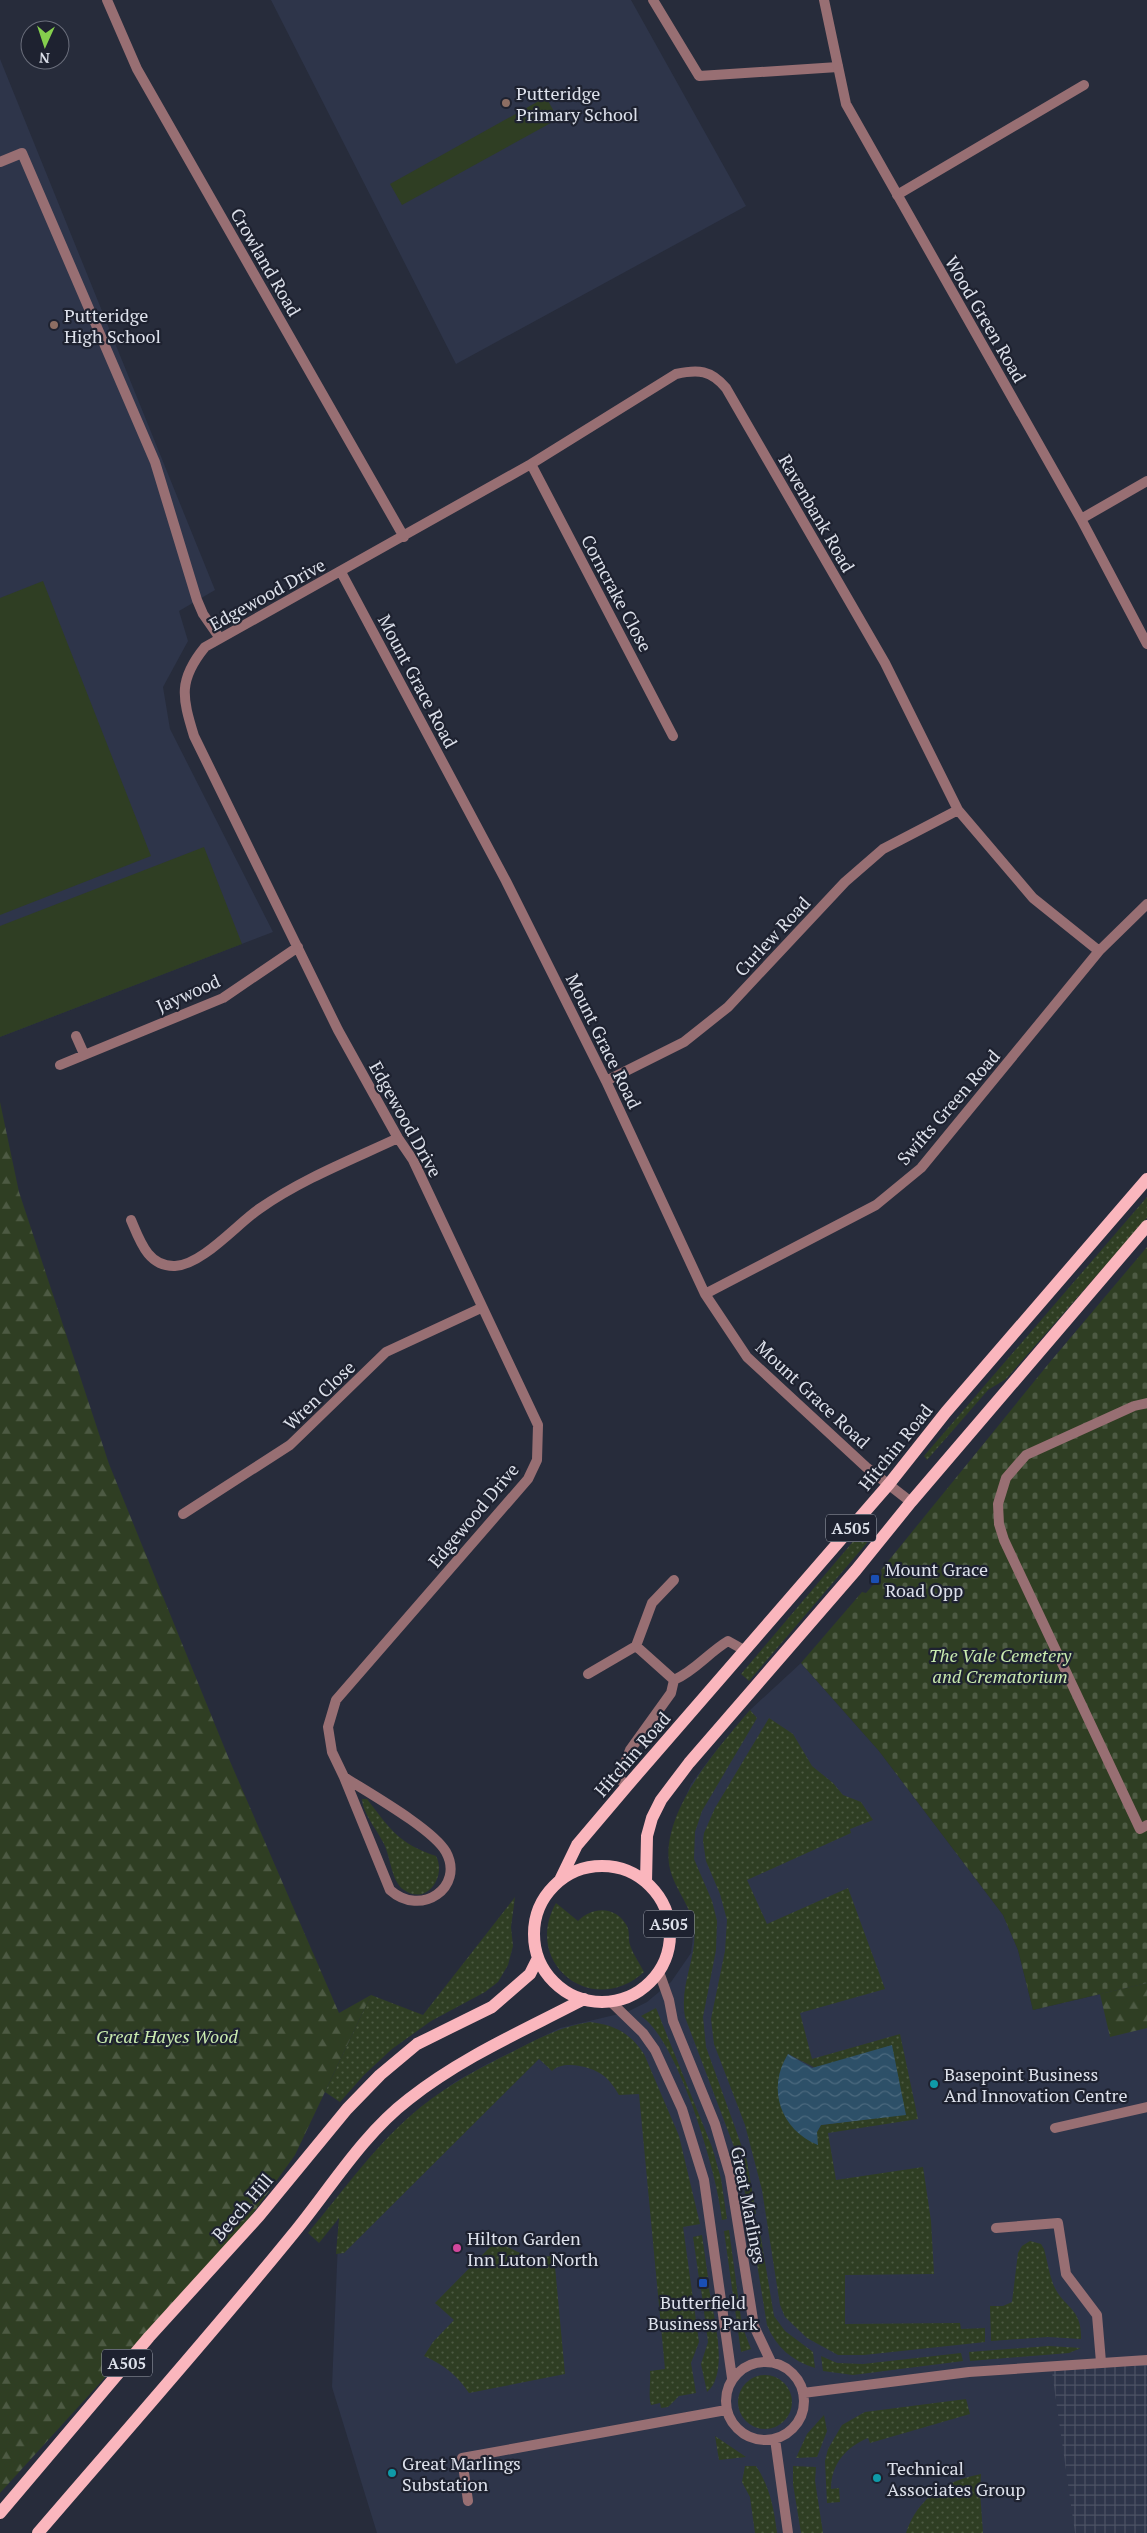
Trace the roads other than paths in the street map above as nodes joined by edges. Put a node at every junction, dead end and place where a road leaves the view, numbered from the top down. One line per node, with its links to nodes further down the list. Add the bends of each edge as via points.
1 (107, 0): 11 (street, Crowland Road, via 137,69)
2 (653, 0): 4 (street, via 699,76)
3 (824, 0): 4 (street, Wood Green Road)
4 (838, 67): 7 (street, Wood Green Road, via 846,104)
5 (1084, 85): 7 (street)
6 (0, 162): 14 (street, via 22,154 155,462 197,600)
7 (897, 195): 10 (street, Wood Green Road)
8 (531, 464): 11 (street, Ravenbank Road); 16 (street, Corncrake Close); 17 (street, Ravenbank Road, via 676,374 703,370 718,378 885,663)
9 (1147, 481): 10 (street)
10 (1081, 519): 13 (street, Wood Green Road)
11 (404, 537): 12 (street, Edgewood Drive)
12 (341, 572): 14 (street, Edgewood Drive); 24 (street, Mount Grace Road, via 501,872)
13 (1143, 628): 15 (street, Wood Green Road)
14 (219, 637): 19 (street, Edgewood Drive, via 190,665 184,689 186,712 194,736)
15 (1147, 644)
16 (673, 736)
17 (958, 810): 20 (street, Ravenbank Road, via 1033,898); 24 (street, Curlew Road, via 883,849 845,882 728,1007 684,1042)
18 (1147, 904): 20 (street, Swifts Green Road)
19 (298, 947): 22 (street, Jaywood, via 223,998); 25 (street, Edgewood Drive, via 338,1030)
20 (1099, 951): 29 (street, Swifts Green Road, via 921,1168 876,1205)
21 (76, 1036): 22 (street)
22 (84, 1054): 23 (street, Jaywood)
23 (60, 1065)
24 (606, 1082): 29 (street, Mount Grace Road)
25 (398, 1138): 27 (street, via 298,1185 259,1209 185,1264 165,1265 152,1259 144,1251); 30 (street, Edgewood Drive, via 413,1160)
26 (1147, 1179): 32 (main road, Hitchin Road / A505, via 946,1412)
27 (131, 1220)
28 (1147, 1226): 33 (main road, A505)
29 (705, 1294): 32 (street, Mount Grace Road, via 747,1357 866,1467)
30 (481, 1308): 34 (street, Wren Close, via 386,1352 290,1446); 40 (street, Edgewood Drive, via 538,1425 537,1460 528,1479 336,1700 328,1727 332,1752)
31 (1147, 1403): 42 (street, via 1026,1455 1006,1478 998,1504 1004,1540 1140,1829)
32 (889, 1484): 33 (street, Mount Grace Road); 37 (main road, Hitchin Road / A505)
33 (911, 1502): 44 (main road, A505, via 661,1800 647,1836)
34 (183, 1514)
35 (674, 1580): 36 (street, via 652,1603)
36 (636, 1646): 38 (street); 39 (street)
37 (744, 1650): 39 (street, via 728,1641 711,1651 690,1673); 41 (main road, Hitchin Road / A505)
38 (588, 1674)
39 (674, 1680): 41 (street, via 671,1694 630,1750 618,1778)
40 (344, 1777): 40 (street, Edgewood Drive, via 390,1890 408,1902 422,1902 438,1895 447,1884 450,1870 446,1853 417,1826)
41 (626, 1786): 43 (main road, Hitchin Road / A505, via 577,1845)
42 (1147, 1826)
43 (560, 1880): 44 (main road, A505, via 576,1870 613,1866); 45 (main road, A505, via 548,1892 537,1916 534,1941)
44 (646, 1882): 46 (main road, A505, via 664,1904 670,1932)
45 (538, 1958): 47 (main road, A505, via 556,1984); 60 (main road, Beech Hill / A505, via 530,1974 492,2007 417,2044 347,2109 259,2216 130,2359)
46 (659, 1972): 48 (main road, A505, via 638,1992); 53 (street, Great Marlings, via 674,2021 715,2124 730,2175 754,2326)
47 (584, 1999): 48 (main road, A505); 61 (main road, A505, via 440,2076 408,2100 372,2134 293,2234)
48 (610, 2001): 55 (street, via 643,2033 655,2050 682,2109 704,2180)
49 (1147, 2107): 50 (street)
50 (1055, 2128)
51 (996, 2228): 54 (street, via 1058,2223 1066,2274 1097,2315)
52 (1147, 2360): 54 (street)
53 (771, 2362): 55 (street, via 756,2362); 56 (street, via 792,2372)
54 (1101, 2362): 56 (street, via 969,2372)
55 (732, 2378): 57 (street, via 727,2388)
56 (804, 2393): 58 (street, via 799,2422)
57 (726, 2410): 58 (street, via 731,2422 750,2438); 59 (street, via 462,2458)
58 (775, 2440): 62 (street)
59 (468, 2501)
60 (0, 2513)
61 (38, 2533)
62 (788, 2533)

